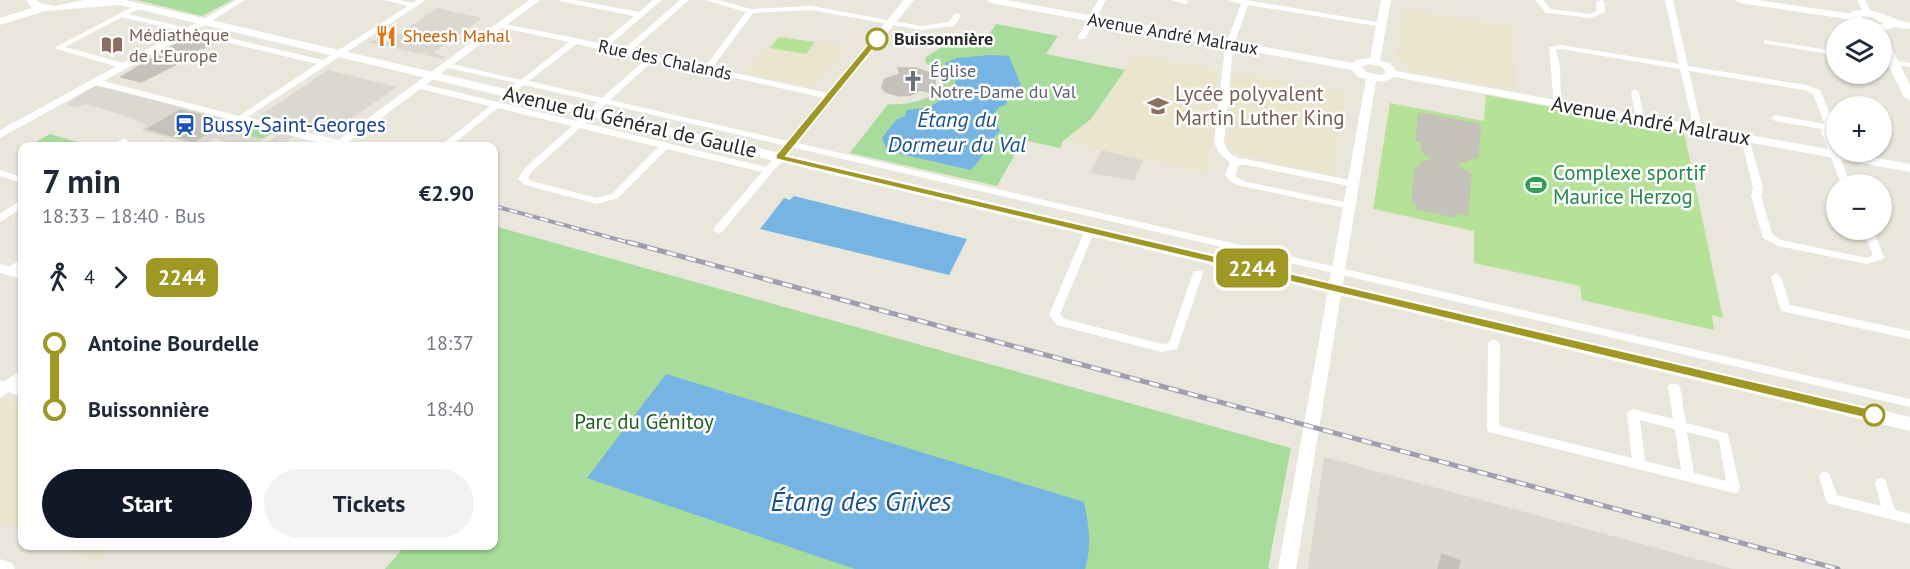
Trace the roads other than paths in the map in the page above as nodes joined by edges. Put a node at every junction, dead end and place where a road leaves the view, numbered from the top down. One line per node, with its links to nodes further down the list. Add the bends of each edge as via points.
1 (241, 0): 39 (street)
2 (388, 0): 26 (street)
3 (422, 0): 26 (street)
4 (535, 0): 42 (street)
5 (564, 0): 27 (street)
6 (595, 0): 27 (street)
7 (658, 0): 33 (street)
8 (686, 0): 51 (street)
9 (709, 0): 30 (street)
10 (909, 0): 40 (street)
11 (991, 0): 37 (street, Avenue André Malraux)
12 (1102, 0): 37 (street)
13 (1175, 0): 23 (street)
14 (1232, 0): 24 (street)
15 (1386, 0): 43 (street)
16 (1539, 0): 25 (street, via 1549,11 1591,16 1600,12)
17 (1669, 0): 63 (street)
18 (1739, 0): 35 (street)
19 (1861, 0): 31 (street)
20 (31, 1): 29 (main road); 38 (main road)
21 (118, 1): 22 (main road, Avenue du Général de Gaulle); 28 (main road, Avenue du Général de Gaulle)
22 (90, 2): 29 (main road, Avenue du Général de Gaulle)
23 (1185, 2)
24 (1245, 2): 43 (street); 49 (street)
25 (1600, 2)
26 (413, 5): 53 (street)
27 (587, 5): 33 (street)
28 (138, 6): 32 (street); 39 (main road, Avenue du Général de Gaulle)
29 (44, 8): 38 (main road, Avenue du Général de Gaulle)
30 (751, 11): 40 (street, via 811,8); 62 (street)
31 (1868, 13): 35 (main road); 36 (main road)
32 (122, 15): 45 (street); 60 (street, via 58,48)
33 (640, 15): 50 (street)
34 (957, 16): 40 (street, via 951,24 921,27)
35 (1852, 17)
36 (1884, 18)
37 (1092, 19): 46 (street); 49 (street, Avenue André Malraux)
38 (4, 20)
39 (203, 22): 45 (street); 53 (main road, Avenue du Général de Gaulle)
40 (891, 22): 73 (street)
41 (1892, 23): 44 (main road)
42 (502, 25): 47 (street, Rue des Chalands); 58 (street)
43 (1382, 25): 55 (street)
44 (1910, 26)
45 (187, 30): 57 (street); 60 (street)
46 (1082, 37)
47 (576, 40): 50 (street, Rue des Chalands); 69 (street)
48 (1767, 42): 52 (street)
49 (1230, 44): 61 (street, Avenue André Malraux); 95 (street, via 1219,143)
50 (603, 46): 51 (street, Rue des Chalands)
51 (626, 51): 54 (street, Rue des Chalands)
52 (1826, 51)
53 (340, 54): 57 (street); 66 (main road, Avenue du Général de Gaulle)
54 (653, 57): 62 (street, Rue des Chalands); 75 (street)
55 (1375, 61): 61 (street, via 1364,61); 65 (street, via 1386,65)
56 (1892, 62): 59 (street)
57 (324, 63): 81 (street)
58 (447, 65): 66 (street); 69 (street, Avenue du Général de Gaulle)
59 (1910, 65)
60 (124, 66): 68 (street)
61 (1356, 67): 67 (street)
62 (707, 69): 73 (street, Rue des Chalands)
63 (1684, 69): 76 (street, via 1562,47 1552,49); 79 (street, via 1806,88 1817,92); 85 (street)
64 (1892, 69): 74 (main road)
65 (1392, 74): 67 (street); 76 (street, Avenue André Malraux)
66 (433, 75): 70 (street); 72 (main road, Avenue du Général de Gaulle)
67 (1371, 79): 101 (street)
68 (95, 82): 81 (street); 86 (street)
69 (522, 82): 72 (street); 75 (street, Avenue du Général de Gaulle)
70 (418, 86): 77 (street); 89 (street)
71 (1635, 92): 82 (street)
72 (509, 93): 78 (main road, Avenue du Général de Gaulle)
73 (829, 96): 91 (street)
74 (1910, 97)
75 (604, 101): 78 (street); 91 (street, Avenue du Général de Gaulle)
76 (1557, 104): 82 (street, Avenue André Malraux)
77 (496, 105): 83 (street); 90 (street)
78 (592, 113): 83 (street); 94 (main road, Avenue du Général de Gaulle)
79 (1826, 114)
80 (1775, 118): 84 (street)
81 (240, 119): 88 (street)
82 (1640, 119): 85 (street, Avenue André Malraux)
83 (579, 124): 92 (street); 92 (street, via 523,179 605,200 615,196)
84 (1826, 127)
85 (1698, 129): 87 (street, Avenue André Malraux)
86 (0, 135)
87 (1745, 138): 93 (street, Avenue André Malraux); 107 (street, via 1767,236 1778,243 1867,261 1879,257)
88 (323, 142)
89 (342, 142)
90 (450, 142)
91 (790, 144): 94 (street); 110 (street, Avenue du Général de Gaulle)
92 (665, 145): 98 (street)
93 (1826, 153)
94 (780, 157): 98 (street); 106 (main road, Avenue du Général de Gaulle)
95 (1235, 162): 101 (street); 102 (street, via 1230,175 1244,184)
96 (1877, 162): 97 (street, Avenue André Malraux)
97 (1910, 168)
98 (768, 170): 105 (street)
99 (0, 173): 100 (street)
100 (18, 179)
101 (1354, 184): 102 (street)
102 (1350, 206): 110 (street)
103 (18, 207): 104 (street)
104 (0, 218)
105 (718, 230)
106 (1090, 230): 111 (street, via 1054,315 1061,322 1162,348 1173,346); 113 (main road, Avenue du Général de Gaulle)
107 (1872, 240)
108 (18, 264): 109 (street)
109 (4, 269)
110 (1340, 271): 113 (street); 120 (street, Avenue du Général de Gaulle)
111 (1198, 273)
112 (1776, 278): 114 (street, via 1785,308)
113 (1336, 288): 121 (main road, Avenue du Général de Gaulle); 131 (street)
114 (1910, 335)
115 (1494, 344): 123 (street, via 1493,429)
116 (18, 378): 118 (street)
117 (1674, 387): 122 (street)
118 (2, 388): 119 (street)
119 (18, 392)
120 (1910, 403)
121 (1910, 424)
122 (1680, 426): 123 (street, via 1633,414); 124 (street); 124 (street, via 1724,437 1734,488)
123 (1639, 464): 124 (street)
124 (1688, 476)
125 (1825, 477): 127 (street, via 1832,499)
126 (1881, 483): 127 (street)
127 (1890, 514): 128 (street)
128 (1910, 519)
129 (0, 567): 130 (main road)
130 (5, 569)
131 (1288, 569)

